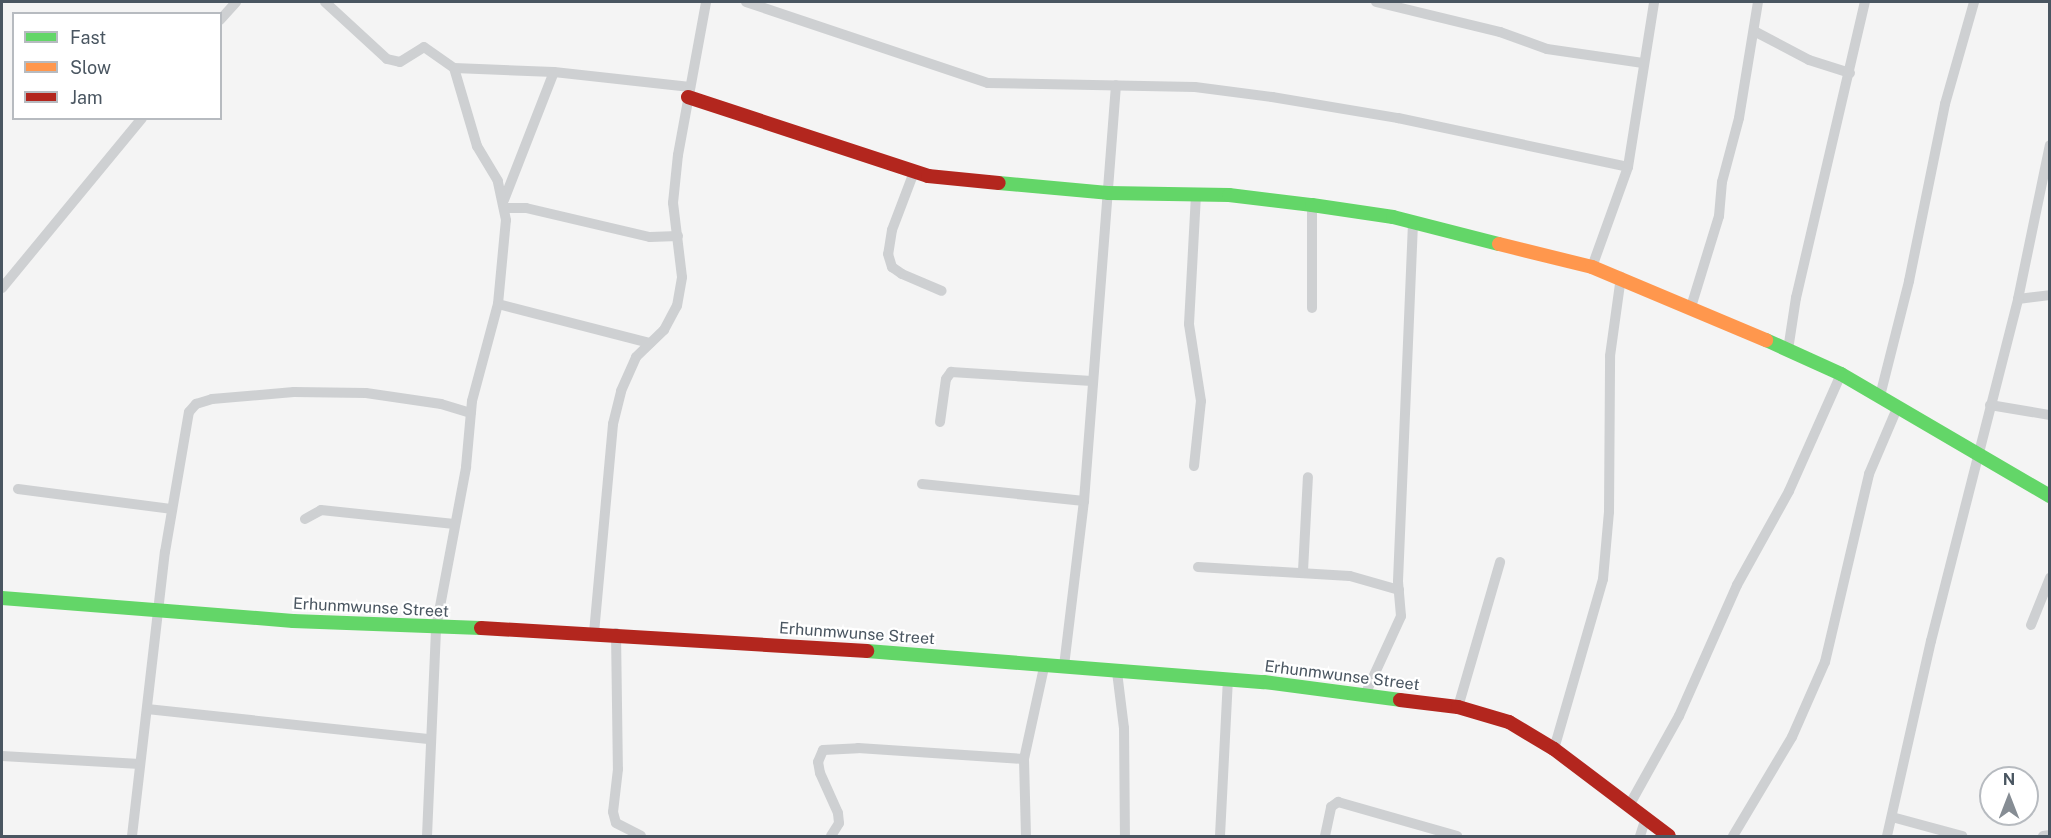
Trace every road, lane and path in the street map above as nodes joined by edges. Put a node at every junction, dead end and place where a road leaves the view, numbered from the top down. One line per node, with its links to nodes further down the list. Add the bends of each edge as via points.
1 (236, 2): 10 (street)
2 (325, 2): 13 (street, via 387,59 400,62 424,47)
3 (706, 2): 17 (street)
4 (746, 2): 16 (street, via 988,83)
5 (1376, 2): 12 (street, via 1500,32 1547,48)
6 (1654, 2): 12 (street)
7 (1758, 2): 11 (street)
8 (1865, 2): 15 (street)
9 (1974, 2): 42 (street, via 1945,104 1909,281)
10 (222, 19)
11 (1754, 31): 15 (street, via 1809,60); 36 (street, via 1739,118 1722,182 1719,216)
12 (1643, 63): 20 (street, via 1640,107)
13 (454, 68): 14 (street); 25 (street, via 477,146)
14 (554, 72): 17 (street); 25 (street)
15 (1850, 73): 39 (street, via 1796,298)
16 (1116, 85): 20 (street, via 1195,87 1272,97 1398,118); 23 (street)
17 (689, 92): 21 (street); 28 (street, via 673,203)
18 (140, 120): 31 (street)
19 (2049, 145): 22 (street)
20 (1628, 167): 29 (street)
21 (914, 172): 23 (street, via 972,183); 32 (street, via 892,230 888,254 892,267 902,274)
22 (2045, 188): 34 (street)
23 (1108, 193): 24 (street); 41 (street)
24 (1196, 194): 26 (street); 49 (street, via 1189,324 1202,401)
25 (505, 204): 28 (street, via 650,237); 35 (street)
26 (1312, 205): 27 (street); 37 (street)
27 (1413, 222): 29 (street); 62 (street)
28 (678, 236): 38 (street, via 682,278 677,306 664,330)
29 (1592, 267): 30 (street)
30 (1621, 277): 36 (street); 77 (street, via 1610,356 1609,512 1603,579)
31 (2, 288)
32 (942, 291)
33 (2049, 295): 34 (street)
34 (2018, 299): 43 (street)
35 (498, 304): 38 (street); 45 (street, via 485,344)
36 (1691, 307): 39 (street)
37 (1312, 308)
38 (650, 343): 67 (street, via 636,357 613,424)
39 (1788, 350): 40 (street)
40 (1841, 374): 42 (street); 81 (street, via 1789,491 1737,585 1679,716)
41 (1092, 381): 47 (street, via 951,372 946,379); 54 (street)
42 (1880, 396): 44 (street)
43 (1990, 405): 46 (street); 48 (street)
44 (1898, 406): 48 (street); 96 (street, via 1869,474 1825,662 1792,737)
45 (471, 413): 55 (street, via 441,404 366,393 294,392 212,399 196,404 189,412 183,433); 57 (street, via 466,467)
46 (2049, 415)
47 (940, 422)
48 (1980, 452): 53 (street); 82 (street)
49 (1194, 466)
50 (1308, 477): 60 (street)
51 (922, 484): 54 (street)
52 (18, 489): 55 (street)
53 (2049, 496)
54 (1084, 501): 70 (street)
55 (171, 509): 64 (street)
56 (305, 519): 57 (street, via 321,510)
57 (454, 524): 66 (street)
58 (1500, 562): 74 (street)
59 (1198, 567): 60 (street)
60 (1303, 571): 62 (street, via 1350,576)
61 (2049, 579): 65 (street)
62 (1399, 590): 73 (street, via 1399,624)
63 (2, 598): 64 (street, Erhunmwunse Street)
64 (159, 612): 66 (street, Erhunmwunse Street); 75 (street)
65 (2031, 625)
66 (436, 628): 67 (street, Erhunmwunse Street); 76 (street)
67 (594, 633): 68 (street, Erhunmwunse Street)
68 (616, 633): 69 (street, Erhunmwunse Street); 87 (street, via 618,770 613,812 616,823)
69 (1045, 663): 70 (street, Erhunmwunse Street); 79 (street)
70 (1064, 666): 71 (street, Erhunmwunse Street)
71 (1117, 672): 72 (street, Erhunmwunse Street); 90 (street, via 1124,728)
72 (1228, 679): 73 (street, Erhunmwunse Street); 91 (street)
73 (1364, 697): 74 (street, Erhunmwunse Street)
74 (1458, 707): 77 (street, Erhunmwunse Street, via 1509,722)
75 (147, 709): 76 (street); 80 (street)
76 (430, 739): 86 (street)
77 (1554, 749): 81 (street, Erhunmwunse Street)
78 (2, 756): 80 (street)
79 (1024, 759): 88 (street, via 858,748 823,750 818,762 820,773 839,823); 89 (street)
80 (140, 765): 85 (street)
81 (1630, 804): 83 (street, Erhunmwunse Street)
82 (1892, 817): 97 (street); 98 (street)
83 (1646, 818): 94 (street); 95 (street, Erhunmwunse Street)
84 (2049, 835): 99 (street)
85 (132, 837)
86 (427, 837)
87 (641, 837)
88 (831, 837)
89 (1026, 837)
90 (1125, 837)
91 (1220, 837)
92 (1325, 837): 93 (street, via 1331,807 1338,802)
93 (1457, 837)
94 (1640, 837)
95 (1669, 837)
96 (1733, 837)
97 (1887, 837)
98 (1962, 837)
99 (2043, 837)

